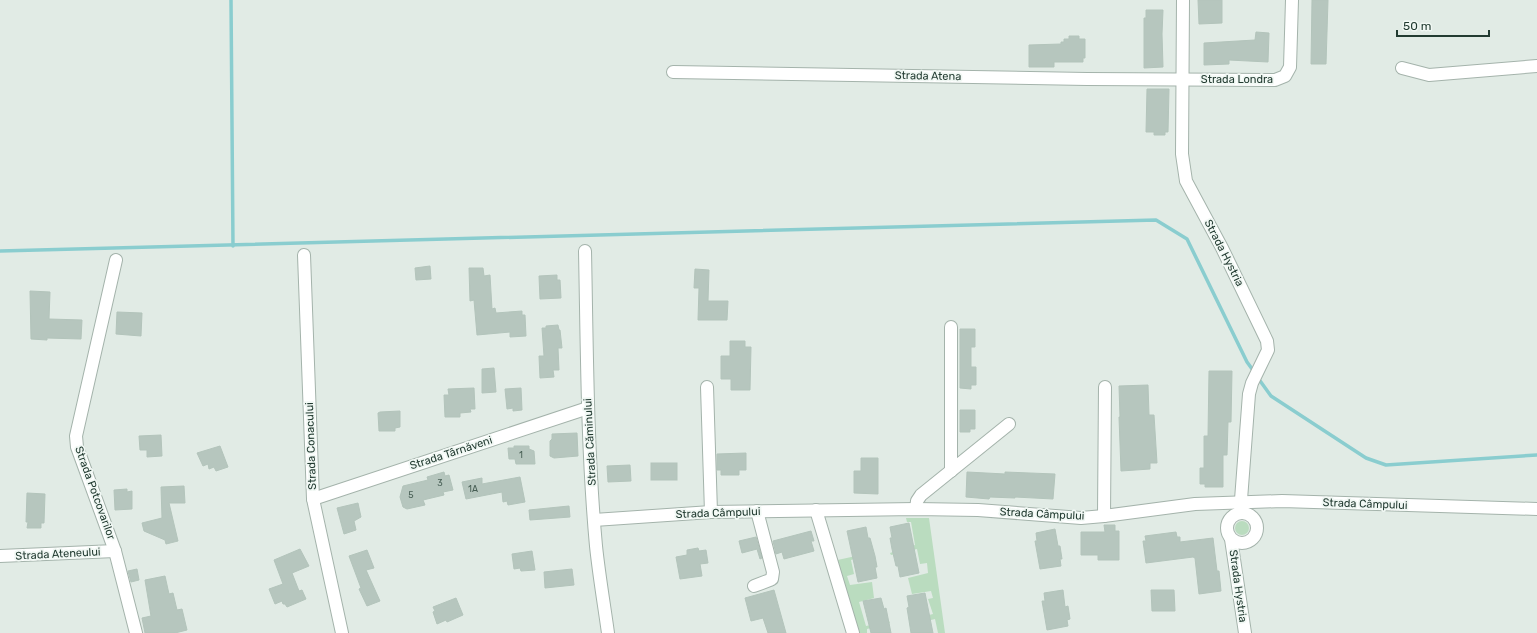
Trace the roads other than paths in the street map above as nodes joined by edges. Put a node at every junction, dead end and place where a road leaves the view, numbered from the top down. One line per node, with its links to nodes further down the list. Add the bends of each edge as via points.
1 (1183, 0): 6 (street, Strada Hystria)
2 (1292, 0): 6 (street, Strada Londra, via 1290,67 1281,78 1269,81)
3 (1537, 66): 4 (street, via 1429,75)
4 (1402, 68)
5 (673, 72): 6 (street, Strada Atena)
6 (1182, 79): 17 (street, Strada Hystria, via 1182,154 1186,181 1267,341 1268,350 1252,382 1248,405)
7 (585, 250): 13 (street, Strada Căminului)
8 (304, 255): 16 (street, Strada Conacului)
9 (116, 260): 26 (street, Strada Potcovarilor, via 76,436 77,447)
10 (951, 327): 15 (street)
11 (707, 387): 22 (street)
12 (1105, 387): 23 (street)
13 (588, 408): 16 (street, Strada Târnăveni); 24 (street, Strada Căminului)
14 (1009, 424): 15 (street)
15 (951, 471): 18 (street, via 921,495)
16 (313, 499): 30 (street, Strada Conacului)
17 (1241, 508): 19 (street, Strada Câmpului, via 1282,501); 23 (street, Strada Câmpului, via 1195,504); 25 (street, via 1229,521 1227,530); 25 (street, via 1254,519 1256,533 1245,543)
18 (916, 509): 20 (street, Strada Câmpului); 23 (street, Strada Câmpului, via 978,510 1081,518)
19 (1537, 509)
20 (816, 510): 21 (street, Strada Câmpului); 32 (street)
21 (757, 511): 22 (street, Strada Câmpului); 28 (street, via 773,572 772,579)
22 (711, 512): 24 (street, Strada Câmpului)
23 (1104, 516)
24 (594, 520): 31 (street, Strada Căminului)
25 (1231, 539): 33 (street, Strada Hystria)
26 (115, 551): 27 (street, Strada Ateneului); 29 (street, Strada Potcovarilor)
27 (0, 556)
28 (754, 586)
29 (136, 633)
30 (342, 633)
31 (608, 633)
32 (853, 633)
33 (1245, 633)

